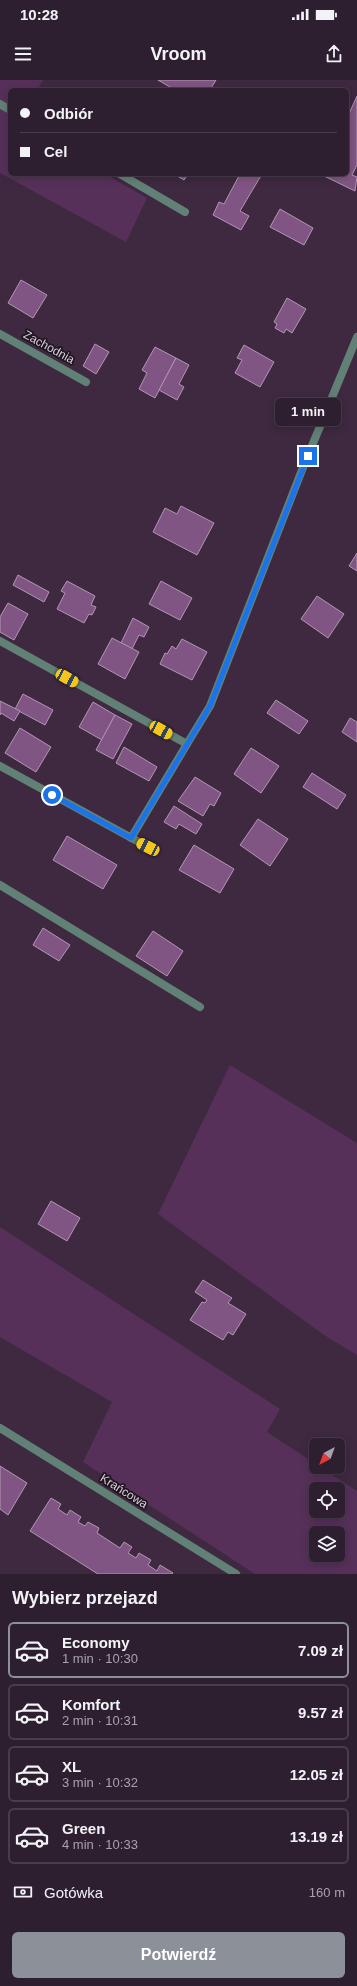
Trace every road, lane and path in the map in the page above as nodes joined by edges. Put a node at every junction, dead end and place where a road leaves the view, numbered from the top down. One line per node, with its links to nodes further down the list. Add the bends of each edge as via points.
1 (123, 176): 2 (street)
2 (185, 212)
3 (0, 334): 5 (street, Zachodnia)
4 (357, 337): 7 (street, via 210,706)
5 (86, 382)
6 (0, 641): 7 (street)
7 (187, 744): 9 (street)
8 (0, 766): 9 (street)
9 (131, 838): 10 (street)
10 (148, 847)
11 (0, 885): 12 (street)
12 (200, 1007)
13 (0, 1428): 14 (street, Krańcowa)
14 (236, 1574)

